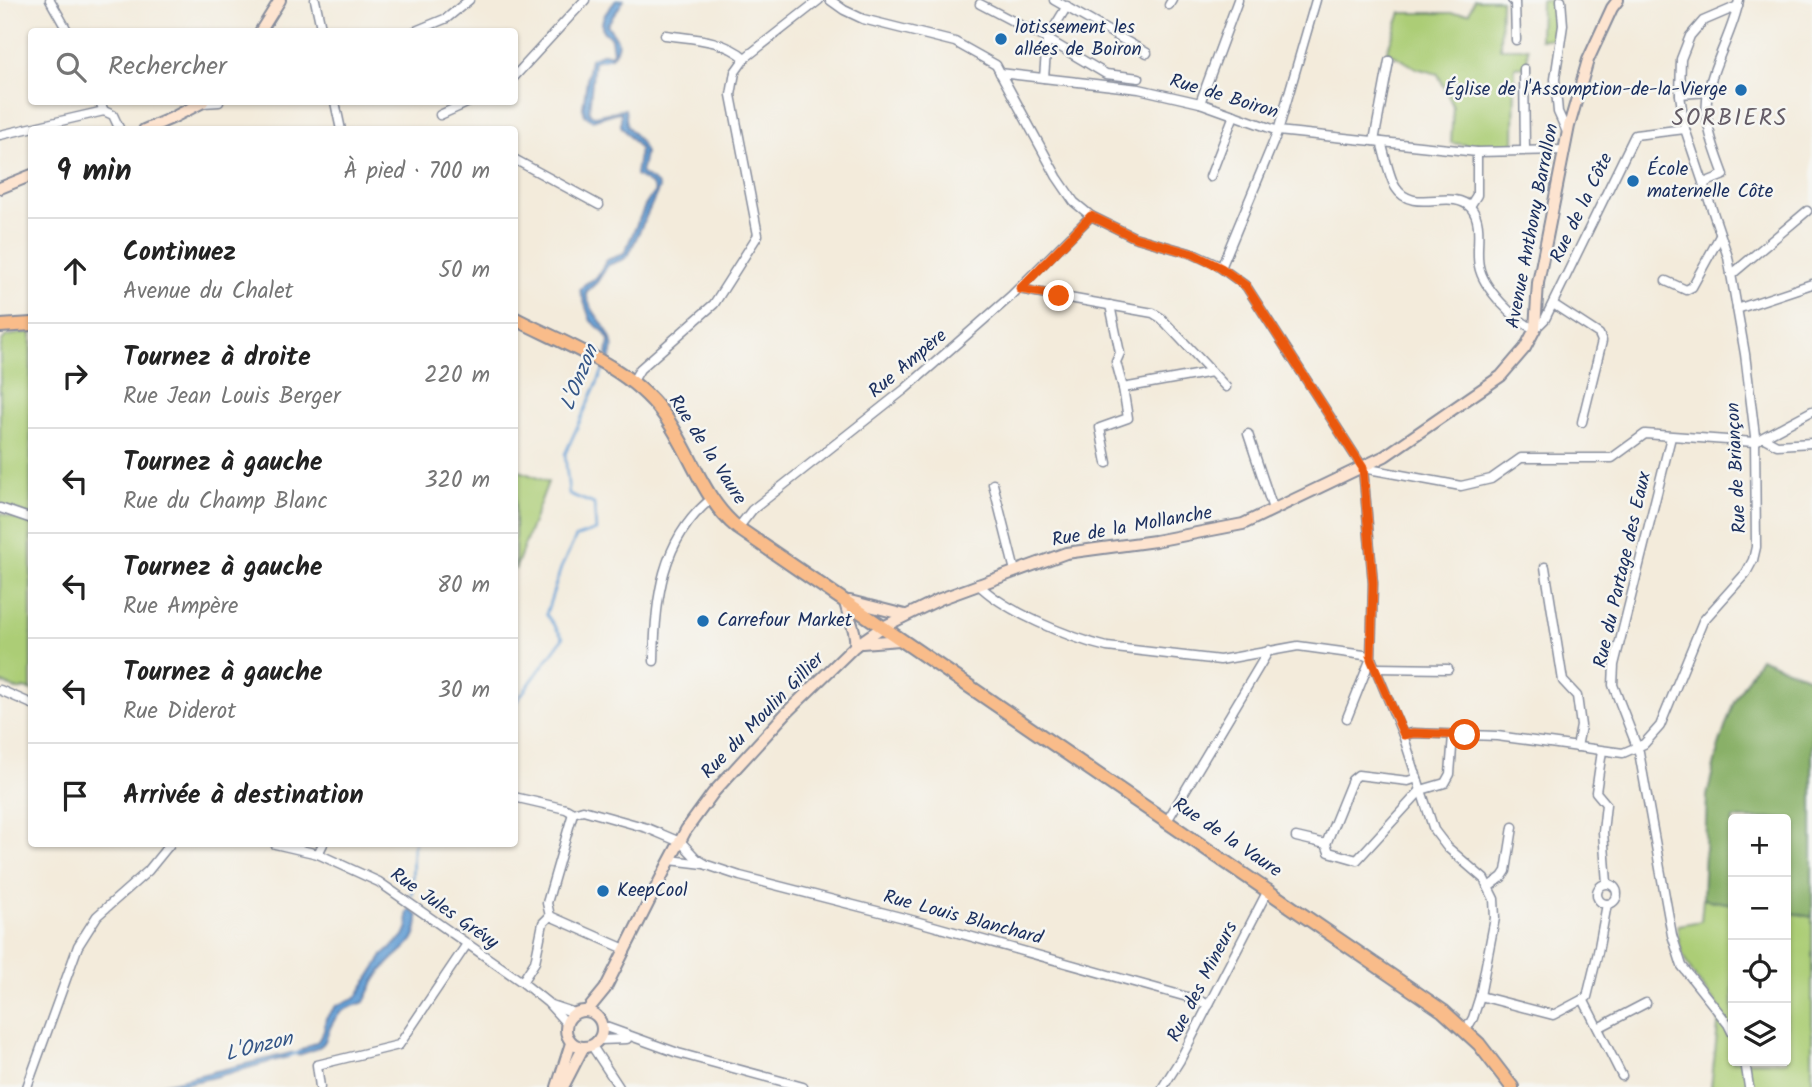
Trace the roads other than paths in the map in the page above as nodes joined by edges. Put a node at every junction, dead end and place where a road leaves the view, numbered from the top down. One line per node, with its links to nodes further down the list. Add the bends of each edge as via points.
1 (50, 0): 17 (street)
2 (280, 0): 18 (main road)
3 (315, 0): 19 (street)
4 (469, 0): 20 (street, via 447,18)
5 (585, 0): 28 (street)
6 (819, 0): 25 (street)
7 (830, 0): 29 (street, via 863,19 955,42 996,65)
8 (1055, 0): 16 (street)
9 (1237, 0): 34 (street)
10 (1316, 0): 48 (street)
11 (1512, 0): 23 (street)
12 (1561, 0): 49 (street, via 1563,25 1555,79 1558,112)
13 (1618, 0): 49 (main road, Avenue Anthony Barrallon, via 1588,60)
14 (1738, 3): 32 (street); 33 (street, Rue de Briançon, via 1703,21 1690,36 1681,59)
15 (980, 4): 22 (street)
16 (1067, 6): 22 (street); 24 (street)
17 (66, 28)
18 (262, 28)
19 (320, 28)
20 (423, 28)
21 (665, 35): 25 (street, via 720,43)
22 (1048, 39): 30 (street); 31 (street, via 1106,74)
23 (1516, 40)
24 (1147, 52)
25 (745, 58): 78 (street, via 735,72 731,95 758,236 714,304 640,369)
26 (1389, 61): 51 (street)
27 (1524, 69): 52 (street)
28 (518, 73)
29 (1000, 73): 30 (street, Rue de Boiron); 63 (street, via 1057,177 1074,202)
30 (1044, 78): 34 (street, Rue de Boiron, via 1139,89)
31 (1139, 78)
32 (1709, 92): 33 (street); 58 (street, via 1712,137 1724,175)
33 (1680, 94): 47 (street, Rue de Briançon)
34 (1200, 103): 41 (street, Rue de Boiron)
35 (101, 105): 39 (street)
36 (197, 105): 44 (main road)
37 (336, 105): 45 (street)
38 (462, 105): 40 (street)
39 (104, 111): 42 (street); 43 (street, via 113,115)
40 (440, 115)
41 (1234, 115): 48 (street, Rue de Boiron); 57 (street)
42 (39, 126)
43 (118, 126)
44 (152, 126)
45 (340, 126)
46 (28, 129): 50 (street)
47 (1685, 129): 58 (street, Rue de Briançon); 70 (street, Rue de la Côte, via 1635,135)
48 (1278, 131): 51 (street, Rue de Boiron); 65 (street)
49 (1567, 132): 53 (main road, Avenue Anthony Barrallon)
50 (0, 135)
51 (1377, 141): 54 (street, Rue de Boiron); 61 (street, via 1396,189 1411,200 1454,200)
52 (1525, 150): 53 (street, Rue de Boiron); 54 (street, Rue de Boiron)
53 (1565, 150): 76 (main road, Avenue Anthony Barrallon, via 1538,283)
54 (1477, 152): 61 (street, via 1477,195)
55 (518, 161): 60 (street)
56 (28, 177): 59 (main road)
57 (1210, 177)
58 (1704, 183): 64 (street, Rue de Briançon)
59 (0, 188)
60 (599, 205)
61 (1470, 206): 76 (street, via 1477,219 1479,267 1484,279 1512,316)
62 (1807, 211): 66 (street)
63 (1091, 216): 65 (street, via 1134,237 1193,254); 69 (street, Rue Ampère)
64 (1720, 236): 66 (street, Rue de Briançon); 67 (street, via 1692,288)
65 (1221, 268): 89 (street, via 1246,286)
66 (1731, 275): 72 (street, Rue de Briançon)
67 (1666, 281)
68 (1812, 284): 72 (street)
69 (1020, 289): 71 (street); 95 (street, Rue Ampère, via 905,389 752,510)
70 (1553, 304): 76 (street, Rue de la Côte); 82 (street, via 1599,334 1602,341)
71 (1110, 305): 77 (street, via 1161,318); 80 (street)
72 (1737, 309): 86 (street, Rue de Briançon)
73 (518, 320): 78 (main road, Rue de la Vaure)
74 (28, 324): 75 (main road)
75 (0, 327)
76 (1535, 329): 89 (main road, Avenue Anthony Barrallon, via 1501,376)
77 (1212, 372): 79 (street); 80 (street)
78 (634, 381): 91 (main road, Rue de la Vaure, via 662,411)
79 (1226, 387)
80 (1122, 388): 88 (street, via 1129,418 1100,428)
81 (1812, 411): 85 (street)
82 (1583, 422)
83 (1248, 434): 93 (street)
84 (1671, 437): 86 (street); 89 (street, via 1645,434 1612,458 1521,458 1491,479 1461,486); 115 (street, Rue du Partage des Eaux, via 1614,665 1612,685)
85 (1764, 438): 86 (street); 87 (street, via 1777,445)
86 (1754, 442): 115 (street, Rue de Briançon, via 1757,536 1753,560 1703,621 1660,726)
87 (1812, 443)
88 (1107, 463)
89 (1363, 468): 93 (main road, Rue de la Mollanche); 105 (street, via 1373,583)
90 (993, 484): 97 (street)
91 (711, 499): 95 (main road, Rue de la Vaure); 106 (street, via 671,550 655,611)
92 (0, 508): 94 (street)
93 (1273, 509): 97 (main road, Rue de la Mollanche, via 1244,524 1066,553)
94 (28, 518)
95 (738, 527): 99 (main road, Rue de la Vaure)
96 (1545, 567): 114 (street, via 1563,681 1577,696 1581,726)
97 (1016, 570): 98 (main road, Rue de la Mollanche)
98 (978, 584): 100 (main road, Rue de la Mollanche); 104 (street, via 1036,620 1107,647 1220,660)
99 (841, 599): 100 (main road, Rue de la Vaure); 101 (main road, Rue de la Vaure); 103 (main road)
100 (905, 615): 101 (main road, Rue de la Mollanche)
101 (881, 628): 102 (main road, Rue de la Vaure); 103 (main road, Rue du Moulin Gillier)
102 (900, 640): 103 (main road); 121 (main road, Rue de la Vaure)
103 (857, 645): 124 (main road, Rue du Moulin Gillier, via 744,757)
104 (1269, 650): 105 (street, via 1298,646); 121 (street)
105 (1371, 659): 107 (street); 111 (street)
106 (654, 661)
107 (1376, 668): 108 (street); 112 (street)
108 (1448, 669)
109 (0, 690): 110 (street)
110 (28, 702)
111 (1347, 718)
112 (1404, 735): 113 (street); 117 (street)
113 (1453, 735): 114 (street); 118 (street, via 1448,779)
114 (1577, 747): 116 (street)
115 (1637, 748): 116 (street, via 1623,753); 148 (street, via 1678,956)
116 (1602, 751): 132 (street, via 1597,792 1606,804)
117 (1417, 778): 118 (street); 125 (street, via 1358,775)
118 (1421, 790): 125 (street, via 1357,860 1329,852); 133 (street, via 1440,840)
119 (518, 798): 120 (street, Rue Louis Blanchard)
120 (573, 813): 124 (street, Rue Louis Blanchard, via 583,810); 136 (street, via 547,903)
121 (1167, 821): 134 (main road, Rue de la Vaure)
122 (1513, 827): 133 (street, via 1506,871)
123 (1296, 837): 125 (street)
124 (680, 842): 130 (main road, Rue du Moulin Gillier); 131 (street, Rue Louis Blanchard)
125 (1326, 844)
126 (168, 847): 157 (street, via 148,872 97,916 78,946)
127 (288, 847): 129 (street, Rue Jules Grévy)
128 (322, 847): 129 (street)
129 (318, 854): 137 (street, Rue Jules Grévy, via 379,882)
130 (670, 860): 131 (street, Rue Louis Blanchard); 138 (main road, Rue du Moulin Gillier)
131 (707, 865): 144 (street, Rue Louis Blanchard)
132 (1607, 883): 135 (street, via 1597,893); 135 (street, via 1617,894)
133 (1490, 886): 140 (street, via 1495,918)
134 (1269, 890): 144 (street, Rue des Mineurs); 150 (main road, Rue de la Vaure)
135 (1607, 904): 141 (street)
136 (550, 916): 138 (street); 139 (street, via 543,923 535,962)
137 (467, 944): 139 (street, Rue Jules Grévy); 158 (street, via 399,1045 317,1065)
138 (625, 949): 146 (main road, Rue du Moulin Gillier)
139 (522, 982): 142 (street, Rue Jules Grévy)
140 (1480, 996): 141 (street, via 1553,1015); 150 (street)
141 (1583, 999): 149 (street)
142 (548, 1003): 145 (street); 147 (street)
143 (1646, 1003): 149 (street)
144 (1209, 1005): 163 (street, Rue des Mineurs)
145 (575, 1013): 146 (main road); 147 (main road)
146 (596, 1018): 151 (street); 153 (main road)
147 (566, 1024): 152 (main road)
148 (1728, 1024)
149 (1598, 1028): 156 (street)
150 (1466, 1030): 155 (main road, Rue de la Vaure)
151 (634, 1039): 153 (street); 162 (street)
152 (571, 1043): 153 (main road); 159 (main road)
153 (592, 1044): 160 (main road); 161 (street)
154 (1746, 1066): 166 (street)
155 (1497, 1068): 164 (main road); 165 (main road, Rue de la Vaure)
156 (1622, 1076)
157 (27, 1087)
158 (320, 1087)
159 (557, 1087)
160 (563, 1087)
161 (619, 1087)
162 (803, 1087)
163 (1163, 1087)
164 (1502, 1087)
165 (1512, 1087)
166 (1749, 1087)

